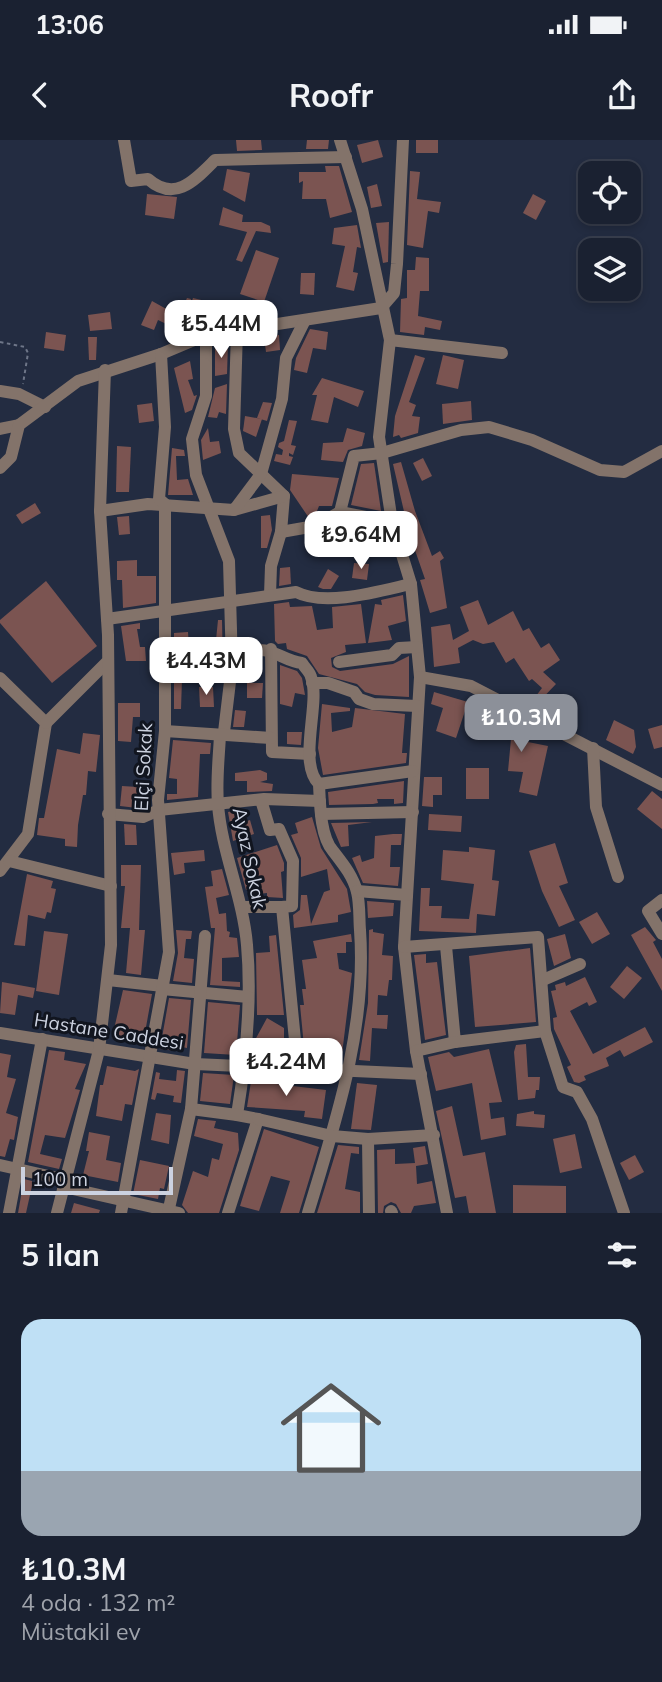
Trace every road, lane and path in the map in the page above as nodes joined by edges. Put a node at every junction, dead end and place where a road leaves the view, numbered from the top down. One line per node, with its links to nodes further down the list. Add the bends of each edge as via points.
1 (124, 140): 4 (street, via 131,181 148,179 158,188 176,189 195,182 215,160)
2 (340, 140): 4 (street)
3 (403, 140): 5 (street, via 394,293)
4 (346, 157): 5 (street, via 362,209)
5 (381, 308): 6 (street); 9 (street)
6 (304, 320): 7 (street); 22 (street, via 286,358 282,399)
7 (237, 330): 8 (street); 22 (street, via 234,429 239,453)
8 (206, 335): 12 (street); 25 (street, Ayaz Sokak, via 206,396 192,439 196,475)
9 (390, 340): 11 (street); 20 (street, via 379,437)
10 (0, 342): 15 (path, via 25,347 28,353)
11 (502, 353)
12 (161, 354): 13 (street); 24 (street, Elçi Sokak, via 165,427 159,499)
13 (105, 370): 16 (street, via 78,381); 27 (street)
14 (0, 391): 15 (street)
15 (21, 395): 16 (street)
16 (45, 407): 17 (street)
17 (19, 425): 18 (street); 21 (street, via 11,457)
18 (0, 429)
19 (662, 451): 20 (street, via 624,472 600,470 489,427 461,430)
20 (382, 453): 28 (street, via 354,456); 29 (street)
21 (0, 468)
22 (261, 474): 23 (street); 26 (street)
23 (284, 496): 26 (street); 30 (street)
24 (165, 504): 25 (street); 27 (street); 34 (street, Elçi Sokak)
25 (207, 508): 26 (street); 33 (street, Ayaz Sokak, via 229,561)
26 (234, 510)
27 (100, 512): 35 (street)
28 (340, 512): 29 (street); 30 (street, via 315,526)
29 (393, 522): 31 (street)
30 (281, 532): 32 (street, via 271,566)
31 (411, 584): 32 (street, via 366,595); 36 (street)
32 (270, 595): 33 (street)
33 (228, 604): 34 (street); 45 (street, Ayaz Sokak, via 232,665 226,722)
34 (165, 613): 35 (street); 44 (street, Elçi Sokak)
35 (107, 619): 38 (street)
36 (417, 647): 37 (street); 39 (street)
37 (339, 662)
38 (106, 663): 43 (street); 57 (street)
39 (420, 677): 42 (street); 47 (street, via 471,686)
40 (0, 678): 43 (street)
41 (312, 683): 42 (street, via 328,682 373,704); 46 (street, via 302,663 264,650); 48 (street)
42 (417, 706): 49 (street)
43 (46, 723): 58 (street, via 28,834)
44 (165, 731): 45 (street); 55 (street, Elçi Sokak)
45 (220, 734): 46 (street); 53 (street, Ayaz Sokak)
46 (271, 738): 48 (street, via 272,752)
47 (593, 748): 51 (street); 59 (street, via 596,807)
48 (310, 754): 50 (street, via 313,778)
49 (413, 771): 50 (street); 56 (street)
50 (319, 784): 54 (street)
51 (662, 785)
52 (261, 800): 53 (street); 54 (street); 65 (street, via 270,830 279,829 293,861 292,906)
53 (218, 806): 55 (street); 64 (street, Ayaz Sokak)
54 (320, 808): 56 (street); 61 (street, via 331,850 343,860)
55 (159, 810): 57 (street, via 143,817); 73 (street, Elçi Sokak, via 169,933)
56 (414, 812): 62 (street)
57 (108, 814): 60 (street)
58 (4, 866): 60 (street)
59 (618, 877)
60 (111, 886): 72 (street)
61 (357, 891): 62 (street); 86 (street, via 361,953)
62 (407, 895): 69 (street)
63 (662, 900): 66 (street, via 648,911)
64 (242, 907): 65 (street); 75 (street, Ayaz Sokak)
65 (282, 907): 85 (street)
66 (662, 934)
67 (205, 936): 74 (street)
68 (446, 946): 69 (street); 71 (street, via 538,937); 79 (street)
69 (404, 947): 81 (street)
70 (580, 964): 71 (street)
71 (543, 980): 76 (street)
72 (108, 981): 73 (street); 80 (street)
73 (162, 988): 74 (street); 82 (street, Elçi Sokak)
74 (200, 993): 75 (street); 83 (street)
75 (247, 996): 84 (street, Ayaz Sokak)
76 (545, 1031): 79 (street); 105 (street, via 563,1087 577,1092 592,1119)
77 (0, 1033): 78 (street, Hastane Caddesi)
78 (42, 1039): 80 (street, Hastane Caddesi); 95 (street)
79 (455, 1042): 81 (street)
80 (99, 1050): 82 (street, Hastane Caddesi); 96 (street)
81 (416, 1051): 87 (street)
82 (151, 1058): 83 (street, Hastane Caddesi); 97 (street, Elçi Sokak)
83 (195, 1064): 84 (street, Hastane Caddesi); 88 (street)
84 (245, 1066): 85 (street, Hastane Caddesi); 89 (street, Ayaz Sokak)
85 (298, 1071): 86 (street, Hastane Caddesi)
86 (349, 1072): 87 (street, Hastane Caddesi); 92 (street)
87 (421, 1074): 91 (street)
88 (191, 1109): 89 (street); 98 (street)
89 (237, 1115): 90 (street)
90 (258, 1119): 92 (street); 101 (street)
91 (434, 1135): 93 (street); 104 (street)
92 (332, 1136): 93 (street); 102 (street)
93 (368, 1139): 103 (street)
94 (0, 1165): 95 (street)
95 (16, 1169): 96 (street); 99 (street)
96 (65, 1184): 97 (street); 100 (street)
97 (122, 1207): 98 (street)
98 (172, 1212)
99 (9, 1213)
100 (57, 1213)
101 (230, 1213)
102 (308, 1213)
103 (369, 1213)
104 (447, 1213)
105 (624, 1213)

